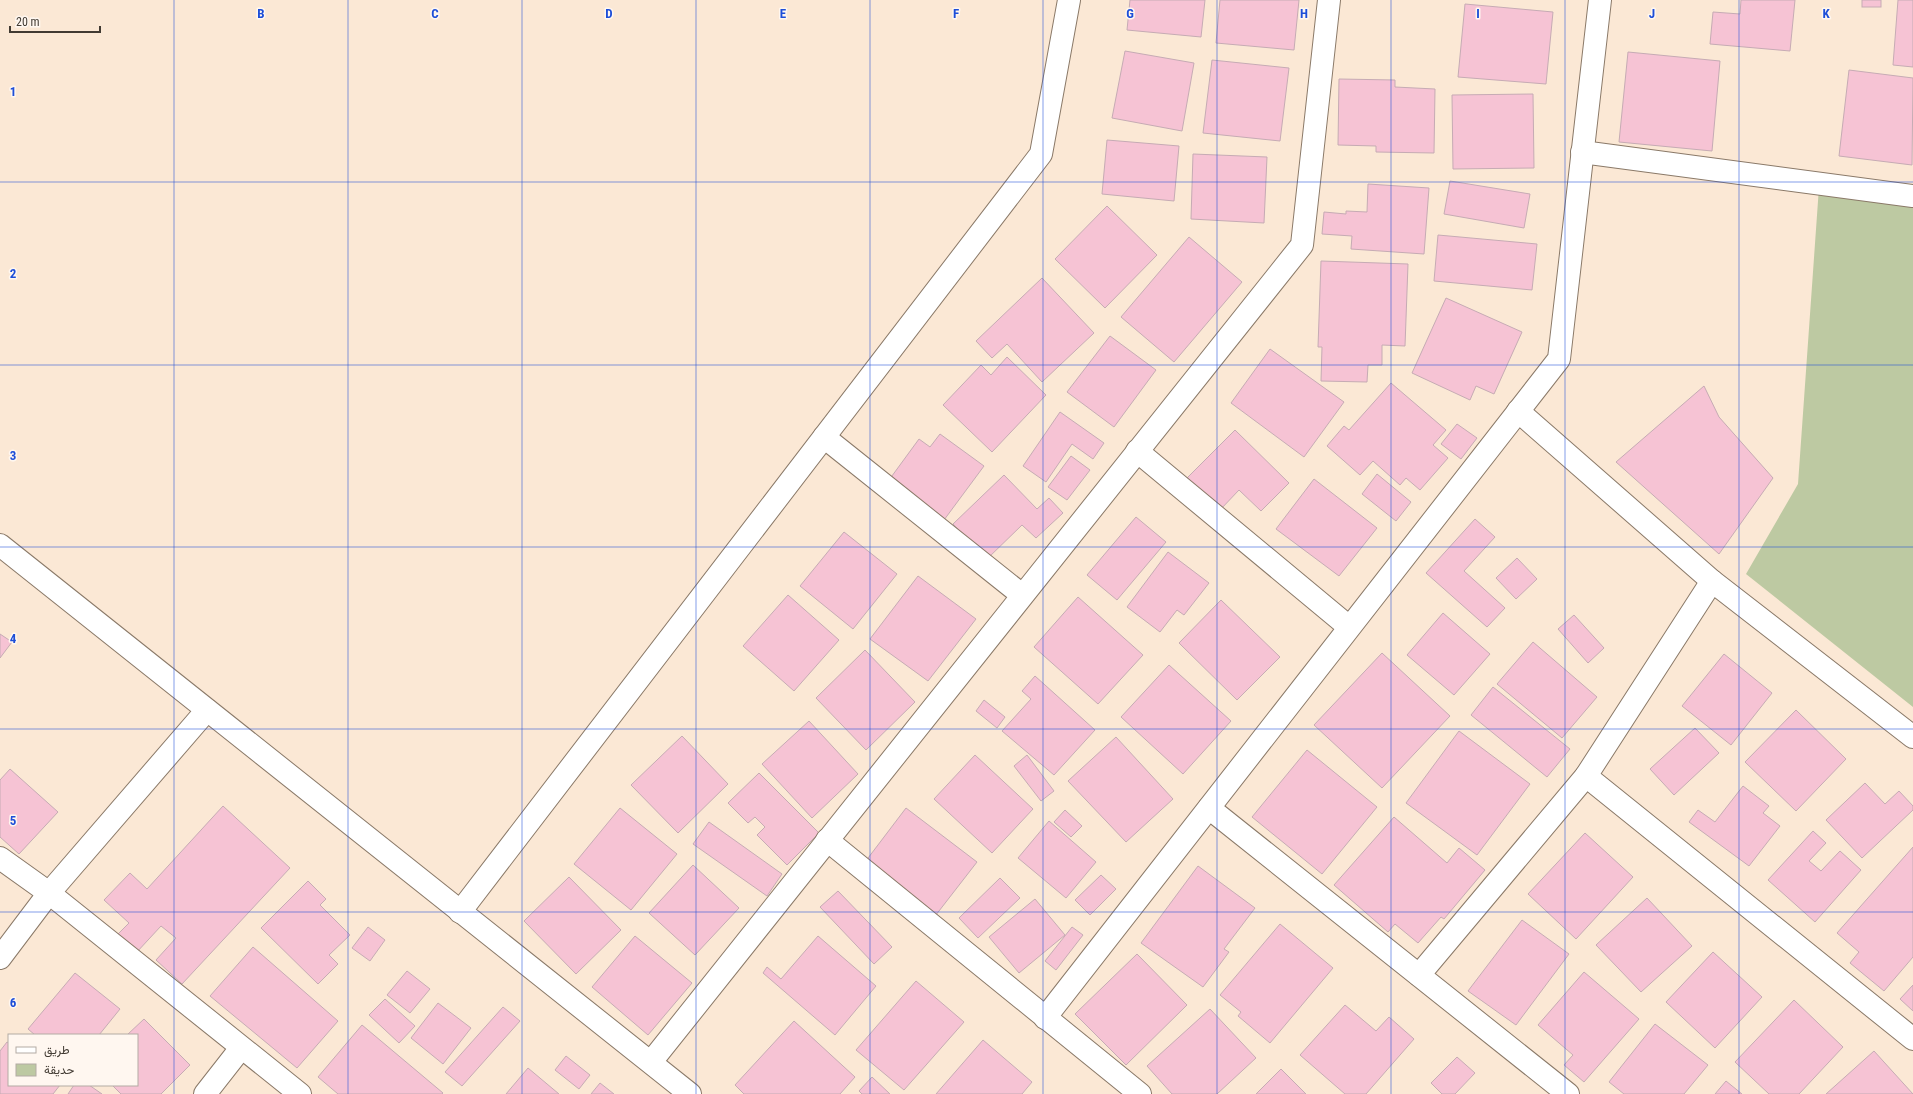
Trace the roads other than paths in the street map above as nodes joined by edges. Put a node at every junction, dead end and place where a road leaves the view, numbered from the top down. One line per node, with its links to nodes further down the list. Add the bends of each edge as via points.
1 (1069, 0): 7 (street, via 1041,154)
2 (1329, 0): 8 (street, via 1302,245)
3 (1600, 0): 4 (street)
4 (1582, 152): 5 (street); 6 (street, via 1559,359)
5 (1913, 196)
6 (1518, 411): 10 (street); 12 (street)
7 (824, 437): 11 (street); 20 (street)
8 (1137, 451): 11 (street); 12 (street)
9 (0, 545): 13 (street)
10 (1712, 581): 14 (street); 15 (street)
11 (1022, 595): 17 (street)
12 (1349, 627): 16 (street)
13 (207, 710): 19 (street); 20 (street)
14 (1913, 738)
15 (1586, 776): 22 (street); 24 (street)
16 (1209, 808): 22 (street); 23 (street)
17 (827, 840): 23 (street); 26 (street)
18 (0, 858): 19 (street)
19 (49, 893): 21 (street); 25 (street)
20 (460, 912): 26 (street)
21 (0, 958)
22 (1419, 975): 31 (street)
23 (1045, 1018): 30 (street)
24 (1913, 1039)
25 (241, 1048): 27 (street); 28 (street)
26 (650, 1062): 29 (street)
27 (205, 1094)
28 (300, 1094)
29 (690, 1094)
30 (1140, 1094)
31 (1568, 1094)

